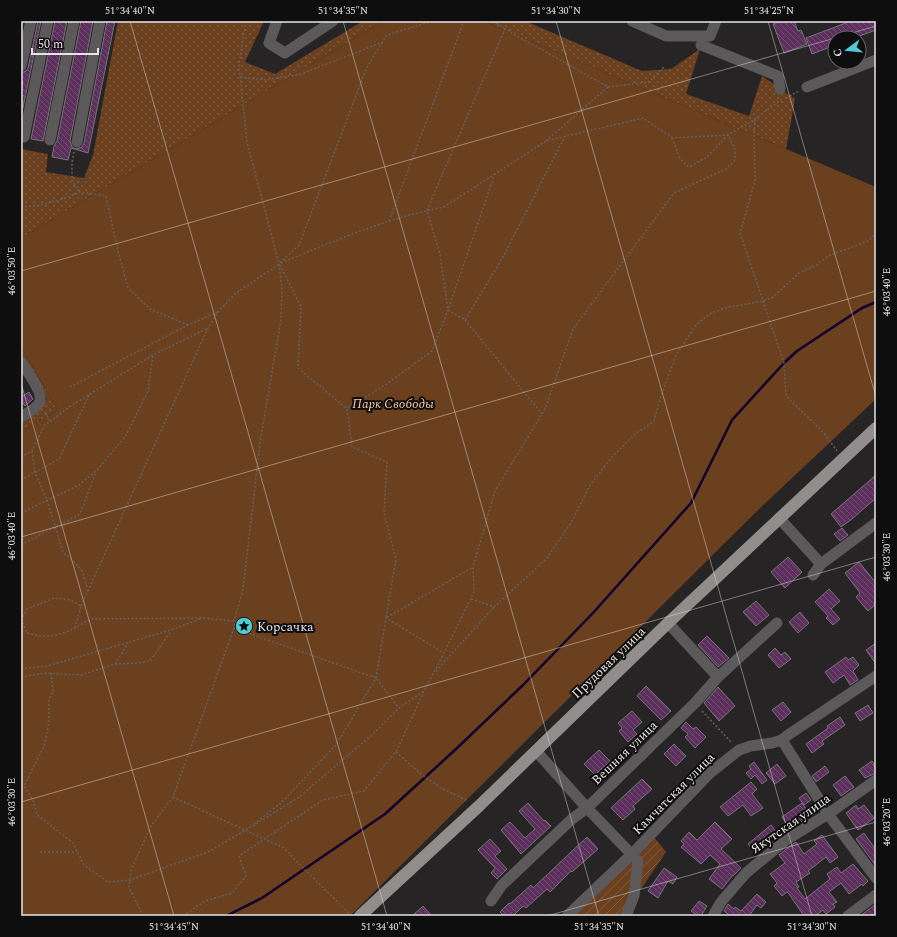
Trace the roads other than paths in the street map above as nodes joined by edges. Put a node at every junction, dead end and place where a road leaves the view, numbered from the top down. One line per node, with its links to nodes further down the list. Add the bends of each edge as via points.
1 (31, 21): 11 (street)
2 (48, 21): 14 (street)
3 (74, 21): 15 (street)
4 (100, 21): 16 (street)
5 (277, 21): 6 (street, via 269,43 285,53)
6 (333, 21)
7 (632, 21): 8 (street, via 666,36 710,36)
8 (716, 21)
9 (701, 45): 13 (street, via 778,76)
10 (876, 60): 12 (street)
11 (21, 66)
12 (807, 87)
13 (780, 89)
14 (24, 137)
15 (50, 140)
16 (77, 142)
17 (21, 362): 18 (street, via 40,394 40,401 35,408)
18 (21, 417)
19 (876, 428): 20 (main road, Прудовая улица)
20 (779, 518): 22 (street); 25 (main road, Прудовая улица)
21 (876, 523): 22 (street)
22 (821, 564): 23 (street)
23 (813, 575)
24 (777, 622): 27 (street, Вешняя улица)
25 (668, 623): 27 (street); 29 (main road, Прудовая улица)
26 (876, 676): 28 (street, Камчатская улица)
27 (718, 677): 31 (street, Вешняя улица, via 695,703)
28 (782, 740): 32 (street); 33 (street, Камчатская улица, via 739,750 710,773)
29 (536, 750): 31 (street); 37 (main road, Прудовая улица)
30 (876, 780): 32 (street, Якутская улица)
31 (587, 808): 33 (street); 36 (street, Вешняя улица, via 502,885)
32 (828, 814): 34 (street); 40 (street, Якутская улица, via 786,840 746,873 721,902)
33 (632, 854): 38 (street); 39 (street, Камчатская улица, via 638,861 634,896)
34 (876, 878)
35 (876, 895): 41 (street)
36 (490, 901)
37 (360, 916)
38 (567, 916)
39 (626, 916)
40 (713, 916)
41 (848, 916)

